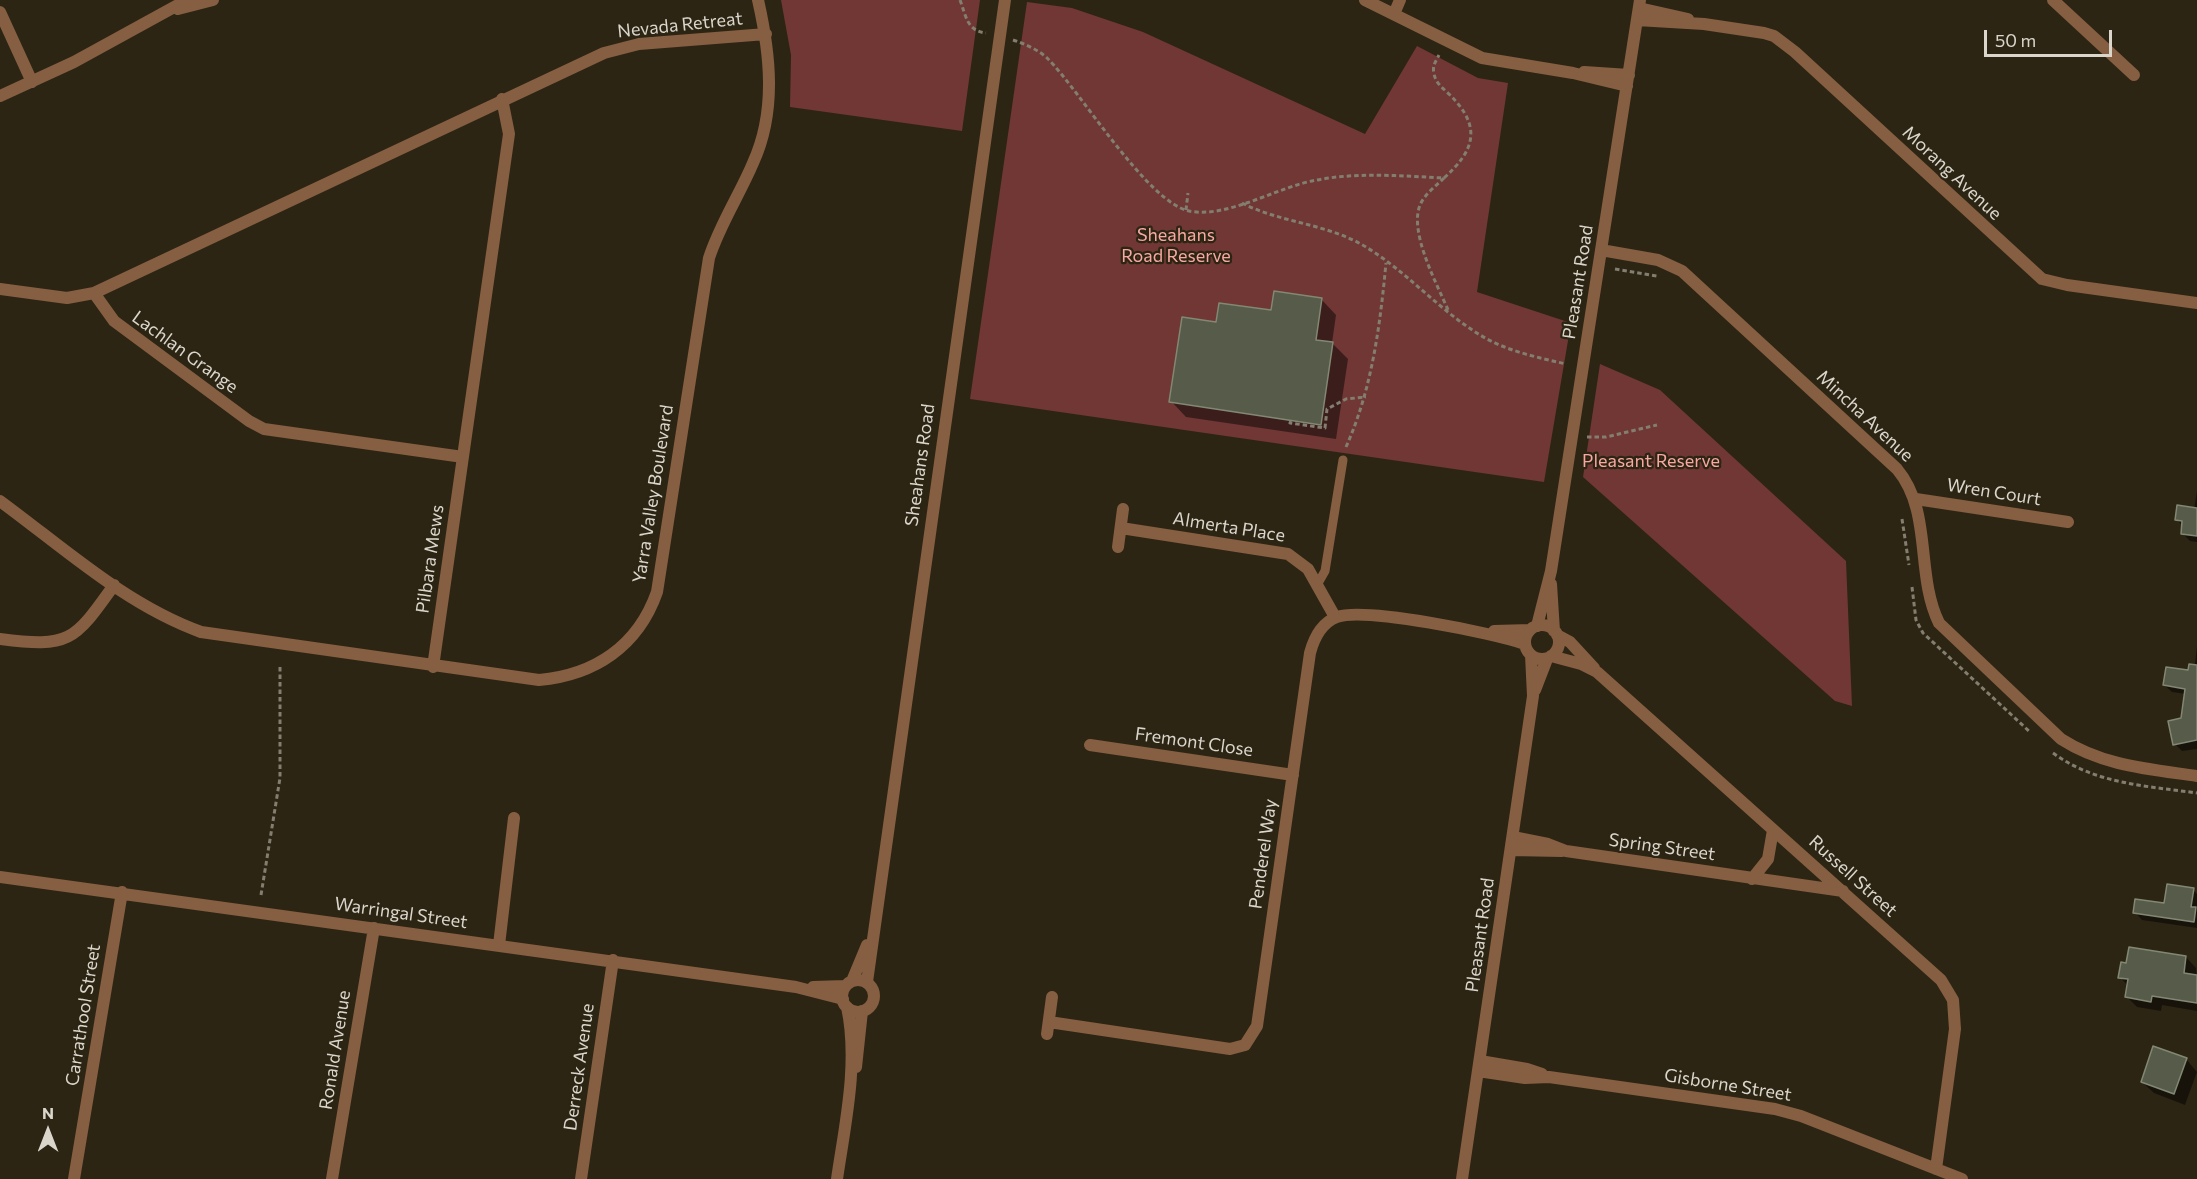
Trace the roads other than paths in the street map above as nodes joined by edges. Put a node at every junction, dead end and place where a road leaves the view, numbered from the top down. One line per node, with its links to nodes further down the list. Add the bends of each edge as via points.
1 (187, 0): 9 (street)
2 (213, 0): 9 (street)
3 (758, 0): 12 (street, Yarra Valley Boulevard)
4 (1005, 0): 54 (street, Sheahans Road)
5 (1365, 0): 11 (street)
6 (1400, 0): 11 (street)
7 (2052, 0): 13 (street)
8 (1639, 9): 14 (street, Pleasant Road); 21 (street, Morang Avenue, via 1764,33 1785,43 2042,279)
9 (171, 11): 15 (street)
10 (0, 12): 15 (street)
11 (1394, 15): 14 (street, via 1482,58)
12 (766, 34): 17 (street, Nevada Retreat, via 622,47); 40 (street, Yarra Valley Boulevard, via 766,118 755,160 708,258 661,575 651,608 629,641 605,660 577,674 539,680)
13 (2134, 75)
14 (1628, 80): 18 (street, Pleasant Road)
15 (32, 82): 16 (street)
16 (0, 96)
17 (502, 99): 20 (street, Nevada Retreat); 22 (street, Pilbara Mews, via 509,134)
18 (1601, 250): 24 (street, Mincha Avenue, via 1669,264 1693,279 1897,469); 30 (street, Pleasant Road)
19 (0, 289): 20 (street, via 67,298)
20 (94, 293): 22 (street, Lachlan Grange, via 114,321 264,429)
21 (2197, 303)
22 (463, 457): 40 (street, Pilbara Mews)
23 (1343, 460): 32 (lane, via 1325,570)
24 (1916, 498): 27 (street, Wren Court); 45 (street, Mincha Avenue, via 1930,601 1949,635 2061,739 2079,750 2113,763)
25 (0, 501): 31 (street, Yarra Valley Boulevard)
26 (1124, 509): 28 (street)
27 (2068, 522)
28 (1121, 528): 29 (street); 32 (street, Almerta Place, via 1288,554 1303,563)
29 (1118, 547)
30 (1551, 570): 34 (street, Pleasant Road); 36 (street, Pleasant Road)
31 (114, 585): 37 (street, via 85,625 66,639 37,644); 40 (street, Yarra Valley Boulevard, via 156,614 201,632)
32 (1317, 585): 33 (street, Almerta Place)
33 (1335, 617): 35 (street, via 1358,614); 44 (street, Penderel Way, via 1323,626 1313,642)
34 (1534, 628): 35 (street); 36 (street, via 1546,626); 38 (street)
35 (1475, 630): 38 (street)
36 (1555, 633): 39 (street, via 1558,649); 41 (street, Russell Street, via 1570,642)
37 (0, 639)
38 (1528, 649): 39 (street); 42 (street, Pleasant Road)
39 (1549, 658): 41 (street, Russell Street, via 1581,664); 42 (street, Pleasant Road)
40 (433, 667)
41 (1597, 672): 47 (street, Russell Street)
42 (1533, 696): 48 (street, Pleasant Road)
43 (1090, 745): 44 (street, Fremont Close)
44 (1293, 775): 60 (street, Penderel Way, via 1257,1026 1245,1045 1230,1049 1048,1028)
45 (2197, 776)
46 (514, 818): 55 (street)
47 (1773, 830): 50 (street, via 1768,859); 52 (street, Russell Street)
48 (1512, 843): 50 (street, Spring Street, via 1548,844 1566,851); 63 (street, Pleasant Road)
49 (0, 876): 51 (street, Warringal Street)
50 (1752, 879): 52 (street, Spring Street)
51 (122, 892): 53 (street, Warringal Street); 66 (street, Carrathool Street)
52 (1844, 892): 65 (street, Russell Street, via 1933,971 1953,1000 1955,1029)
53 (374, 928): 55 (street, Warringal Street); 67 (street, Ronald Avenue)
54 (872, 935): 57 (street, Sheahans Road); 58 (street, Sheahans Road)
55 (499, 945): 56 (street, Warringal Street)
56 (613, 960): 59 (street, Warringal Street); 68 (street, Derreck Avenue)
57 (867, 982): 58 (street); 62 (street, via 874,996 871,1006)
58 (848, 984): 59 (street, Warringal Street); 61 (street)
59 (796, 987): 61 (street, Warringal Street)
60 (1052, 997)
61 (845, 1003): 62 (street); 64 (street, via 850,1020)
62 (862, 1011): 64 (street, via 859,1050)
63 (1479, 1066): 65 (street, Gisborne Street, via 1527,1069 1549,1077 1790,1112); 70 (street, Pleasant Road)
64 (850, 1086): 69 (street)
65 (1935, 1169): 71 (street, Gisborne Street)
66 (74, 1179)
67 (332, 1179)
68 (581, 1179)
69 (837, 1179)
70 (1462, 1179)
71 (1962, 1179)

